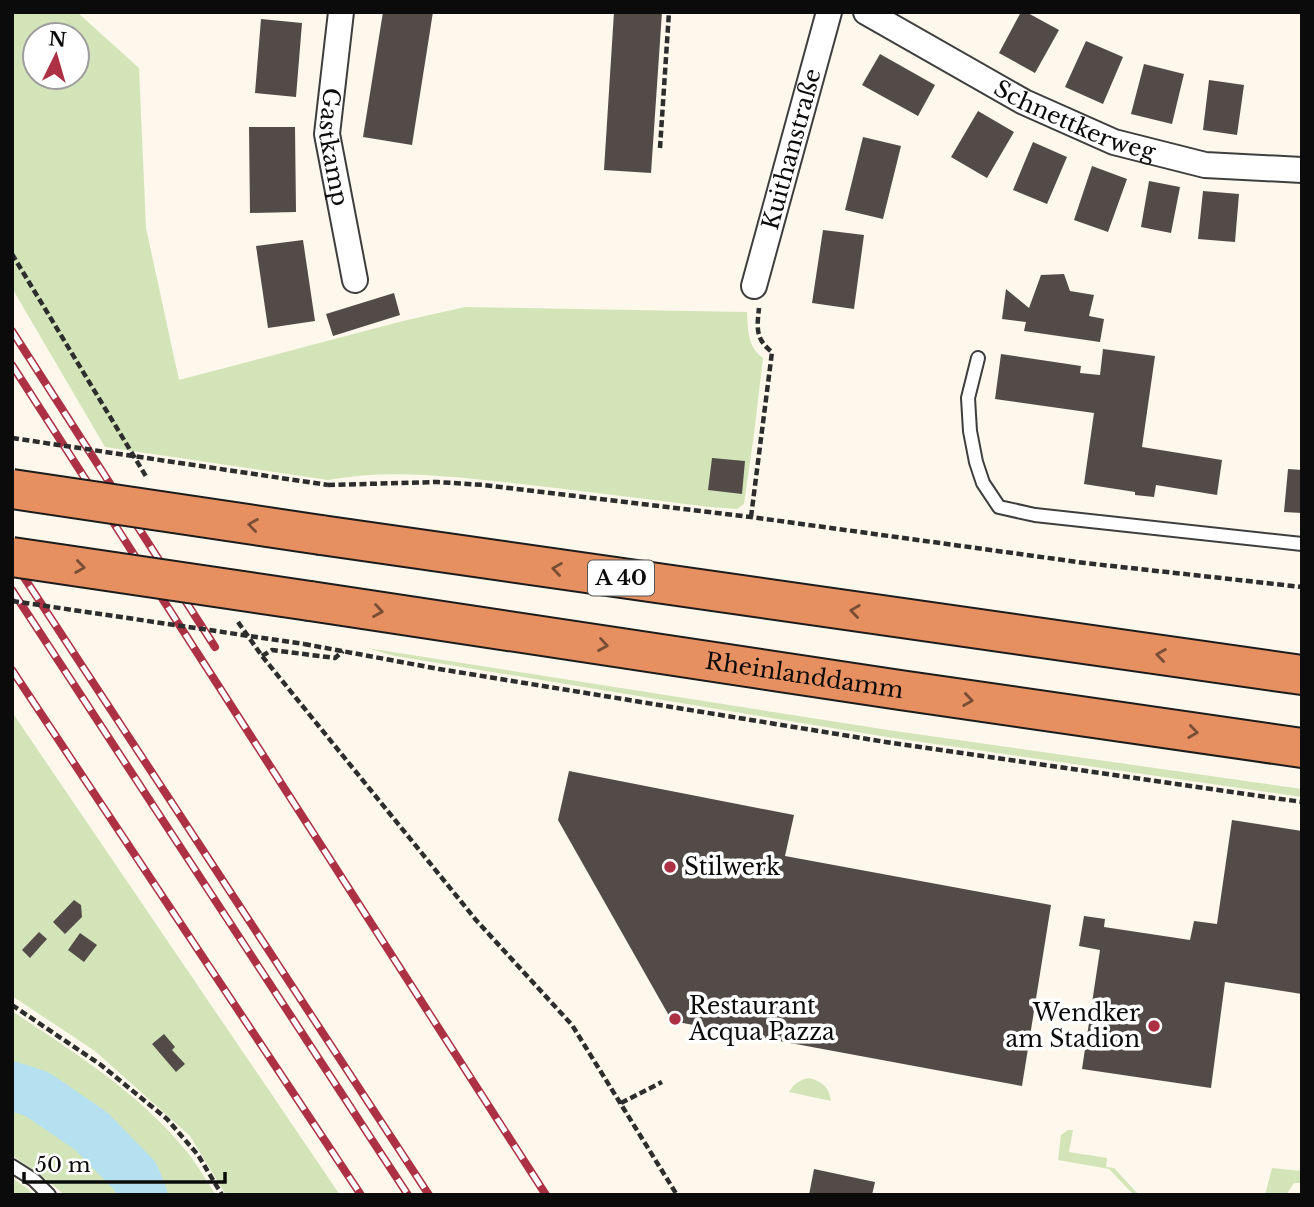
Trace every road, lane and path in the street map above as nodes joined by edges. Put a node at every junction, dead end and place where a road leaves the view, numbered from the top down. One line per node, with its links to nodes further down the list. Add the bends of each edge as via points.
1 (341, 12): 8 (street, Gastkamp, via 327,134)
2 (669, 12): 5 (path)
3 (829, 12): 9 (street, Kuithanstraße)
4 (866, 12): 6 (street, Schnettkerweg, via 1024,102 1114,142 1205,165)
5 (660, 148)
6 (1302, 170)
7 (12, 254): 12 (path)
8 (355, 280)
9 (754, 286): 14 (path, via 760,295 758,332 772,352)
10 (978, 358): 15 (lane, via 968,398 970,431 983,483 999,507 1035,516)
11 (12, 438): 14 (path, bridge, via 328,485 472,484)
12 (149, 481)
13 (12, 489): 22 (highway, A 40, one-way to 13, bridge)
14 (751, 517): 17 (path, via 1085,563)
15 (1302, 544)
16 (12, 556): 23 (highway, Rheinlanddamm, one-way to 23, bridge)
17 (1302, 587)
18 (12, 601): 20 (path, bridge)
19 (236, 619): 21 (path)
20 (343, 652): 21 (path, via 334,658 272,650); 24 (path, via 892,743)
21 (262, 656): 27 (path, via 476,920 572,1025)
22 (1302, 675)
23 (1302, 748)
24 (1302, 802)
25 (12, 1005): 30 (path, via 101,1065 167,1119 198,1155)
26 (662, 1082): 27 (path)
27 (621, 1103): 31 (path)
28 (12, 1166): 29 (lane)
29 (49, 1195)
30 (222, 1195)
31 (677, 1195)

